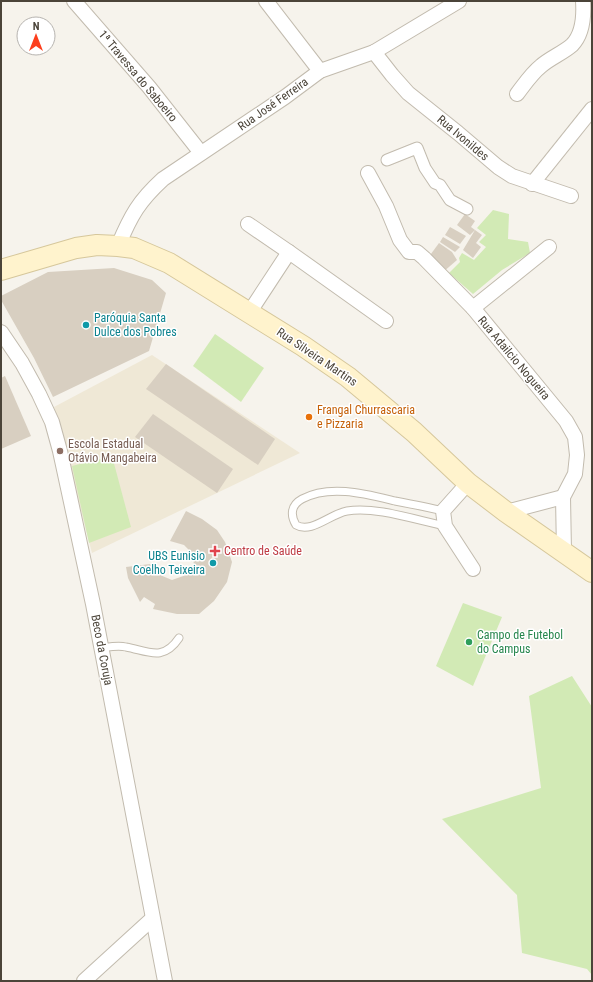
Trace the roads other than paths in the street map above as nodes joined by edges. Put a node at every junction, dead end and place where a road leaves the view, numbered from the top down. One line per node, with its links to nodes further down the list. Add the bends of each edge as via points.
1 (74, 1): 9 (street, 1ª Travessa do Saboeiro, via 149,87)
2 (266, 1): 6 (street)
3 (459, 1): 5 (street, Rua José Ferreira)
4 (583, 1): 7 (street, via 583,17 578,37 572,45 541,65)
5 (374, 52): 6 (street, Rua José Ferreira); 12 (street, Rua Ivonildes, via 408,93 498,167)
6 (320, 71): 9 (street, Rua José Ferreira)
7 (517, 94)
8 (592, 109): 12 (street)
9 (201, 153): 16 (street, Rua José Ferreira, via 164,178 148,193 136,208)
10 (388, 160): 14 (street, via 417,148 425,168 435,183 440,185 450,200)
11 (368, 173): 20 (street, via 386,206 400,240 409,252 417,252 424,258)
12 (532, 184): 13 (street, Rua Ivonildes)
13 (571, 196)
14 (467, 209)
15 (248, 224): 18 (street)
16 (118, 246): 19 (main road, Rua Silveira Martins, via 76,248); 21 (main road, Rua Silveira Martins, via 134,248 169,263)
17 (549, 247): 20 (street, Rua Adailcio Nogueira)
18 (289, 252): 21 (street); 22 (street)
19 (1, 270)
20 (473, 308): 25 (street, Rua Adailcio Nogueira, via 566,421 575,437 575,474)
21 (249, 313): 24 (main road, Rua Silveira Martins, via 348,377 414,432)
22 (386, 321)
23 (1, 332): 33 (street, Beco da Coruja, via 22,363 52,422)
24 (468, 483): 26 (street); 27 (main road, Rua Silveira Martins)
25 (563, 497): 27 (street); 29 (street, Rua Adailcio Nogueira)
26 (443, 511): 28 (street); 28 (lane, via 375,496 326,492 298,502 292,514 296,525 301,528 314,526 347,511 387,513)
27 (506, 512): 29 (main road, Rua Silveira Martins)
28 (445, 526): 30 (street)
29 (564, 552): 31 (main road, Rua Silveira Martins)
30 (473, 569)
31 (592, 572)
32 (179, 638): 33 (lane, via 166,651 154,653 125,646)
33 (101, 648): 34 (street, Beco da Coruja)
34 (152, 919): 35 (street); 36 (street, Beco da Coruja)
35 (84, 981)
36 (165, 981)

